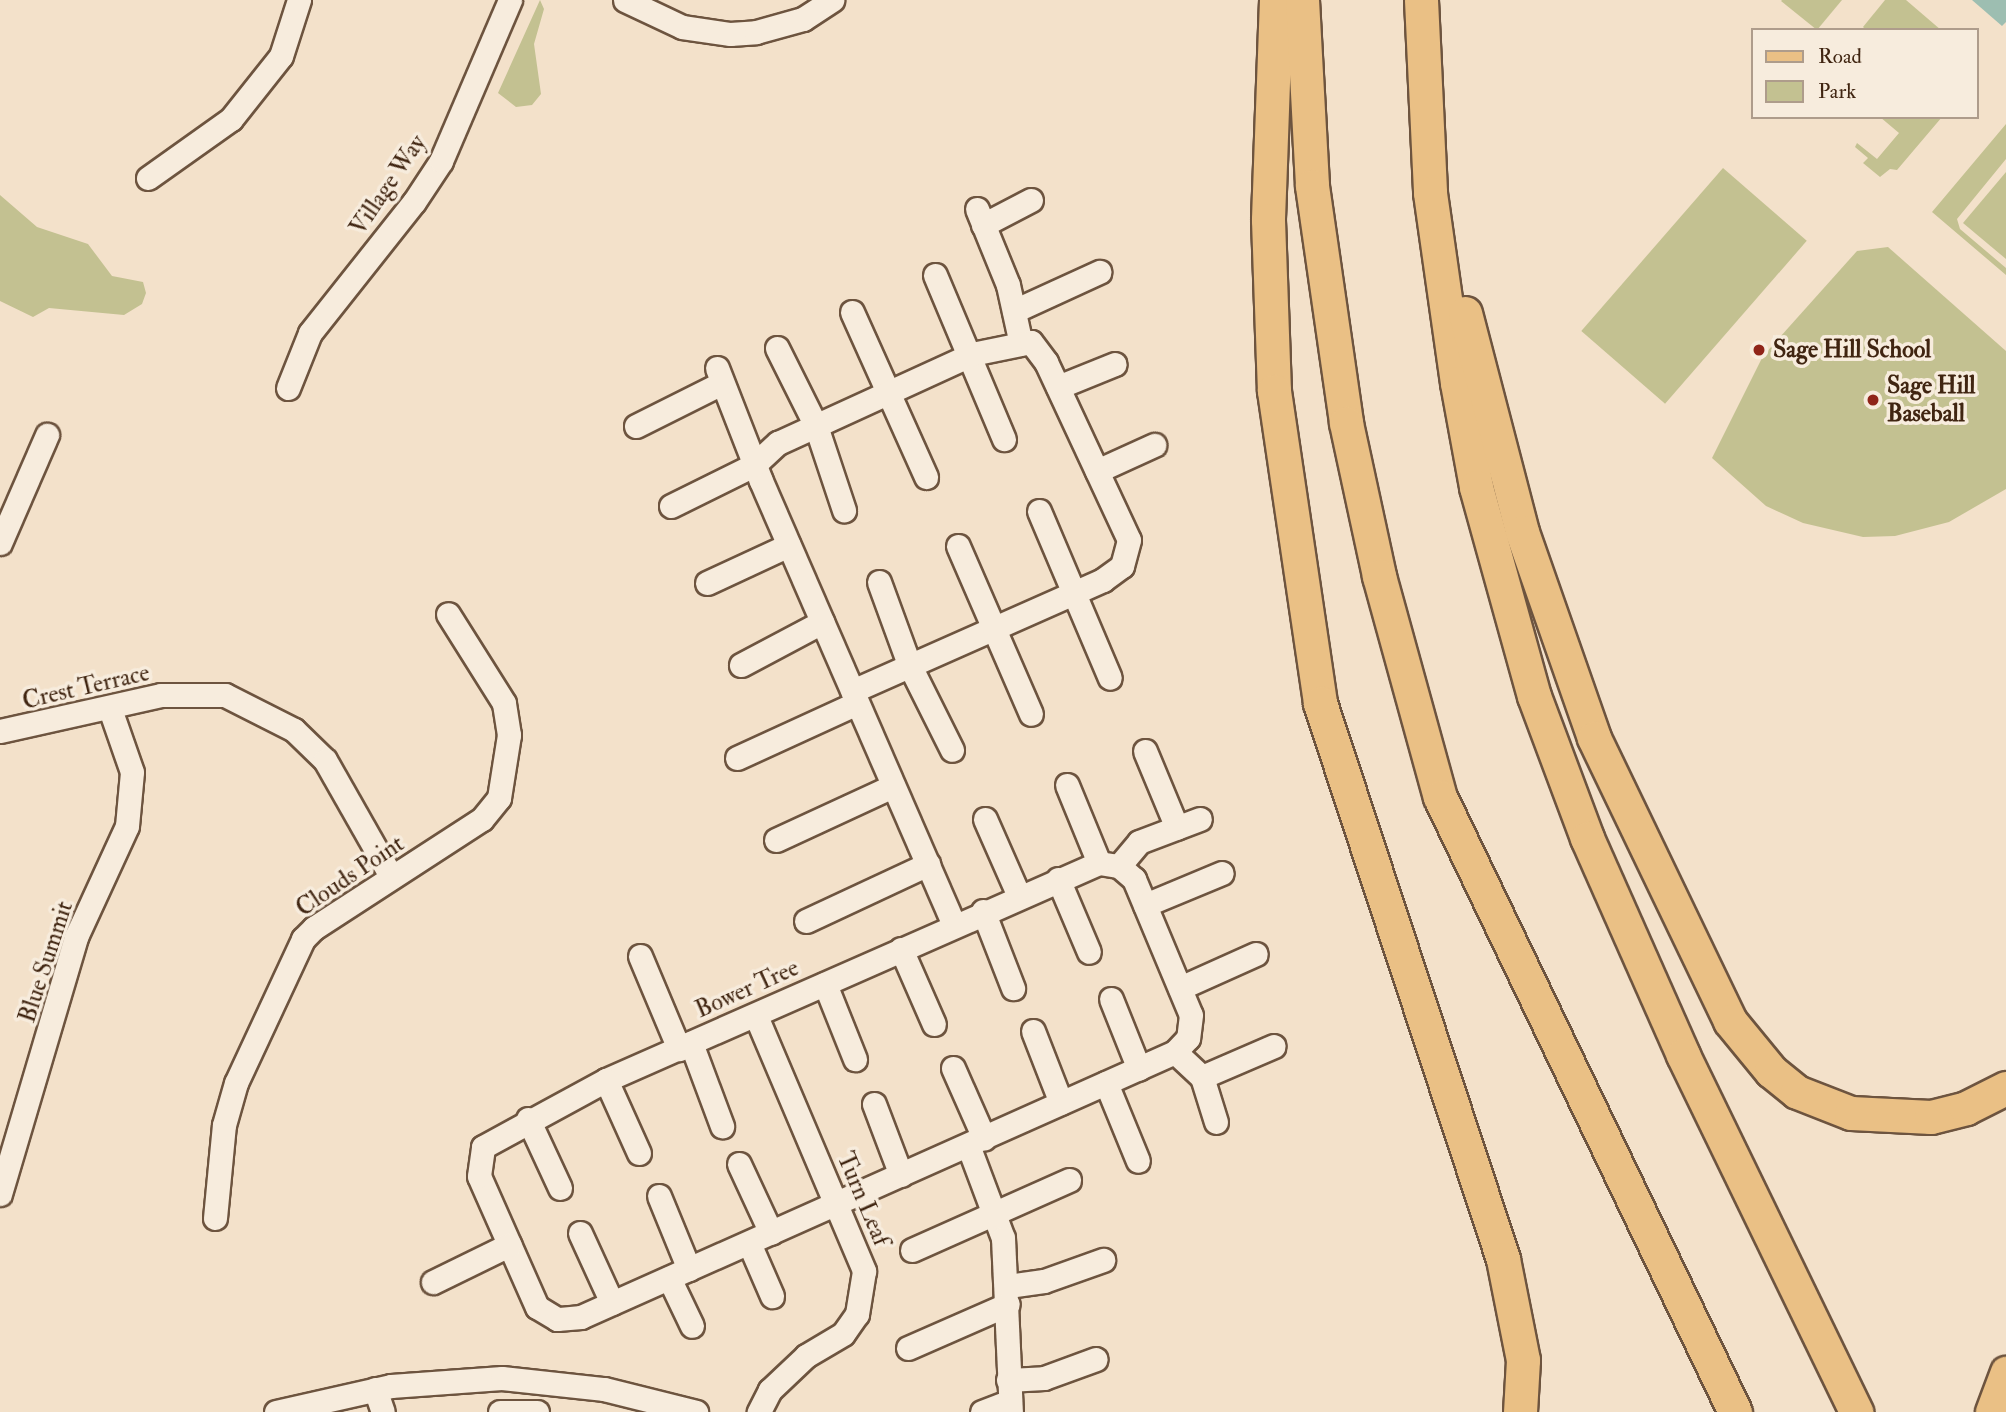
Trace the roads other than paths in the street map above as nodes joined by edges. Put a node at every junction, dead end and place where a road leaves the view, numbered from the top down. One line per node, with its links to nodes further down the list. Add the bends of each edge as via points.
1 (299, 0): 8 (street, via 281,56 231,119)
2 (510, 0): 20 (street, Village Way, via 441,161 414,202 310,332)
3 (625, 0): 4 (street, via 682,27 730,34 803,19)
4 (832, 0)
5 (1276, 0): 130 (highway, via 1268,220 1274,391 1287,508 1320,703 1503,1259 1522,1360)
6 (1302, 0): 131 (highway, via 1312,186 1346,423 1380,576 1440,797)
7 (1421, 0): 10 (highway, via 1425,123)
8 (148, 178)
9 (1031, 200): 13 (street, via 980,217)
10 (1436, 239): 88 (highway, via 1462,301 1522,532 1594,738 1730,1021 1771,1071 1797,1092 1852,1113 1931,1117 1966,1108); 132 (highway, via 1476,487 1534,696 1587,838 1683,1055)
11 (1099, 272): 13 (street)
12 (935, 275): 17 (street)
13 (1014, 311): 15 (street)
14 (852, 312): 21 (street)
15 (1026, 343): 17 (street); 19 (street)
16 (777, 348): 23 (street)
17 (972, 354): 21 (street); 25 (street)
18 (1115, 365): 19 (street)
19 (1058, 387): 28 (street)
20 (288, 388)
21 (892, 393): 23 (street); 29 (street)
22 (636, 426): 27 (street, via 720,376)
23 (816, 426): 27 (street, via 778,443); 31 (street)
24 (47, 435): 33 (street)
25 (1004, 439)
26 (1154, 445): 28 (street)
27 (754, 465): 30 (street); 34 (street)
28 (1097, 471): 38 (street, via 1129,540 1122,566)
29 (926, 477)
30 (671, 506)
31 (844, 510)
32 (1039, 511): 38 (street)
33 (0, 543)
34 (789, 545): 37 (street); 40 (street)
35 (958, 546): 41 (street)
36 (880, 582): 42 (street)
37 (707, 583)
38 (1074, 593): 41 (street); 44 (street)
39 (448, 614): 61 (street, Clouds Point, via 504,704 509,735 505,780 499,798 482,820)
40 (822, 622): 43 (street); 45 (street)
41 (993, 628): 42 (street); 47 (street)
42 (909, 664): 45 (street); 49 (street)
43 (741, 665)
44 (1111, 678)
45 (855, 697): 51 (street); 53 (street)
46 (110, 709): 48 (street, Crest Terrace); 61 (street, Crest Terrace, via 161,695 225,695 294,730 324,760); 101 (street, Blue Summit, via 132,772 127,826 76,937)
47 (1031, 714)
48 (0, 731)
49 (952, 750)
50 (1145, 751): 56 (street)
51 (737, 758)
52 (1066, 785): 59 (street)
53 (893, 786): 57 (street); 58 (street)
54 (1200, 819): 56 (street)
55 (985, 820): 63 (street)
56 (1177, 828): 59 (street, via 1139,842)
57 (776, 840)
58 (928, 864): 66 (street); 67 (street)
59 (1109, 864): 62 (street, Bower Tree); 64 (street, via 1134,879)
60 (1222, 873): 64 (street)
61 (391, 876): 105 (street, Clouds Point, via 314,928 288,964 236,1083 224,1125)
62 (1058, 880): 63 (street, Bower Tree); 69 (street)
63 (1019, 896): 65 (street, Bower Tree)
64 (1145, 905): 74 (street)
65 (983, 911): 67 (street, Bower Tree); 73 (street)
66 (806, 921)
67 (953, 923): 68 (street, Bower Tree)
68 (901, 948): 72 (street, Bower Tree); 77 (street)
69 (1089, 952)
70 (1256, 954): 74 (street)
71 (640, 956): 79 (street, Bower Tree)
72 (825, 984): 76 (street, Bower Tree); 82 (street, Bower Tree)
73 (1013, 988)
74 (1180, 988): 81 (street, via 1191,1015 1188,1038)
75 (1111, 999): 84 (street)
76 (756, 1016): 79 (street, Bower Tree); 103 (street, Turn Leaf)
77 (934, 1024)
78 (1033, 1031): 89 (street)
79 (685, 1046): 86 (street, Bower Tree); 93 (street, Bower Tree)
80 (1274, 1046): 85 (street)
81 (1175, 1052): 84 (street); 85 (street)
82 (855, 1059)
83 (954, 1068): 94 (street)
84 (1139, 1069): 87 (street)
85 (1202, 1077): 92 (street)
86 (606, 1080): 91 (street, Bower Tree); 95 (street)
87 (1105, 1083): 89 (street); 96 (street)
88 (2006, 1088)
89 (1061, 1103): 94 (street)
90 (874, 1104): 98 (street)
91 (528, 1119): 100 (street); 109 (street, Bower Tree, via 482,1147 479,1176)
92 (1216, 1122)
93 (722, 1126)
94 (976, 1142): 98 (street); 104 (street)
95 (639, 1153)
96 (1138, 1161)
97 (739, 1164): 107 (street)
98 (901, 1175): 103 (street)
99 (1069, 1180): 104 (street)
100 (560, 1188)
101 (0, 1194)
102 (659, 1196): 112 (street)
103 (838, 1205): 107 (street); 128 (street, Turn Leaf, via 864,1270 857,1314 843,1334 806,1356 770,1390)
104 (994, 1214): 110 (street); 114 (street, via 1003,1238)
105 (215, 1218)
106 (580, 1233): 116 (street)
107 (771, 1233): 108 (street)
108 (749, 1243): 112 (street); 115 (street)
109 (509, 1245): 113 (street); 116 (street, via 537,1307 557,1319 581,1317)
110 (912, 1250)
111 (1102, 1260): 114 (street)
112 (679, 1273): 116 (street); 117 (street)
113 (433, 1282)
114 (1008, 1295): 118 (street); 122 (street)
115 (772, 1296)
116 (612, 1303)
117 (692, 1326)
118 (908, 1348)
119 (1096, 1359): 122 (street, via 1044,1378)
120 (2006, 1372): 133 (main road)
121 (375, 1389): 123 (street); 124 (street); 127 (street, via 502,1378 604,1389)
122 (1009, 1398): 129 (street)
123 (275, 1412)
124 (383, 1412)
125 (500, 1412): 126 (street)
126 (537, 1412)
127 (695, 1412)
128 (759, 1412)
129 (982, 1412)
130 (1520, 1412)
131 (1735, 1412)
132 (1856, 1412)
133 (1991, 1412)

